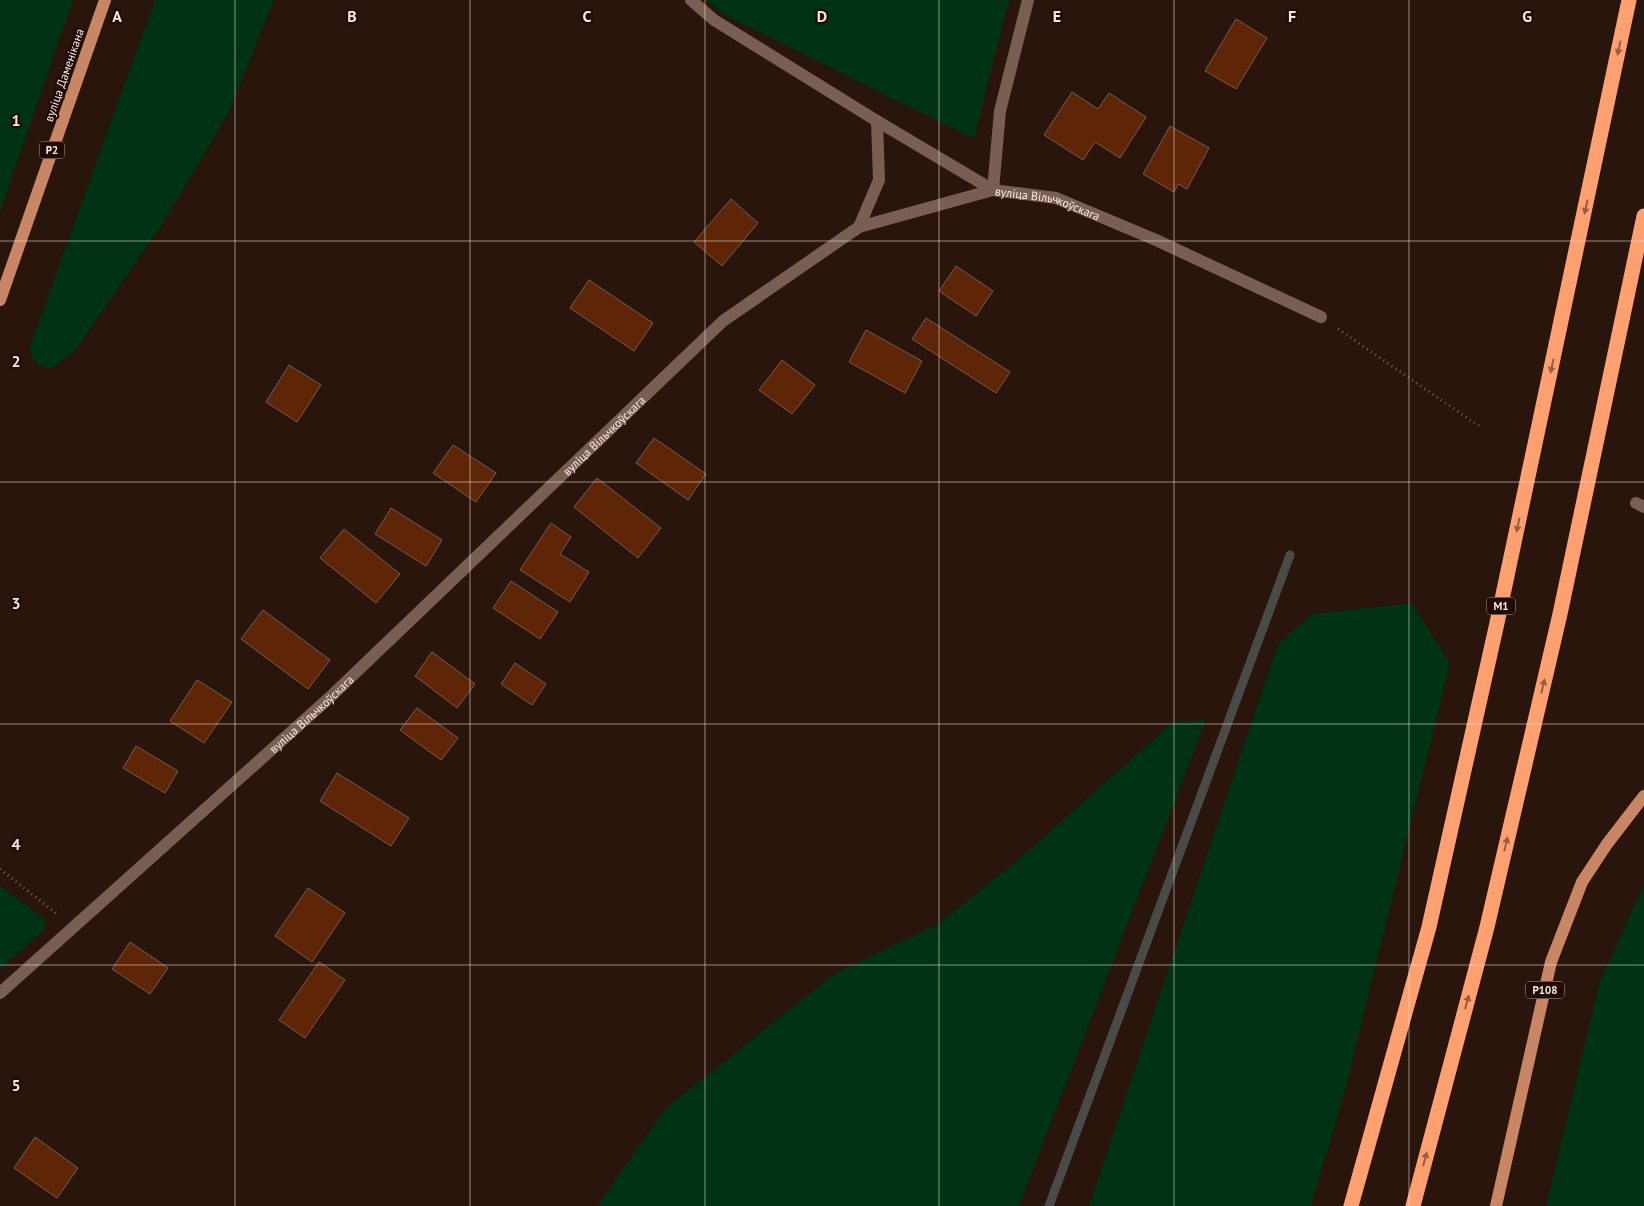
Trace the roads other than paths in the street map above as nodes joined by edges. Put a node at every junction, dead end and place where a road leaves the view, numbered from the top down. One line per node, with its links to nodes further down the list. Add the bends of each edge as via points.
1 (104, 0): 9 (main road, вуліца Даменікана / Р2)
2 (691, 0): 5 (street, via 714,20)
3 (1028, 0): 6 (street, via 1000,111)
4 (1629, 0): 13 (highway, М1, one-way to 13, via 1499,613 1428,927)
5 (877, 122): 6 (street); 8 (street, via 879,180)
6 (993, 190): 8 (street, вуліца Вільчкоўскага); 10 (street, вуліца Вільчкоўскага, via 1056,198 1156,240)
7 (1644, 216): 14 (highway, one-way to 7, via 1487,927 1560,614)
8 (859, 227): 12 (street, вуліца Вільчкоўскага, via 723,321 328,699)
9 (0, 300)
10 (1321, 317)
11 (1644, 796): 15 (main road, Р108, via 1582,882 1551,962)
12 (0, 993)
13 (1351, 1206)
14 (1413, 1206)
15 (1496, 1206)

